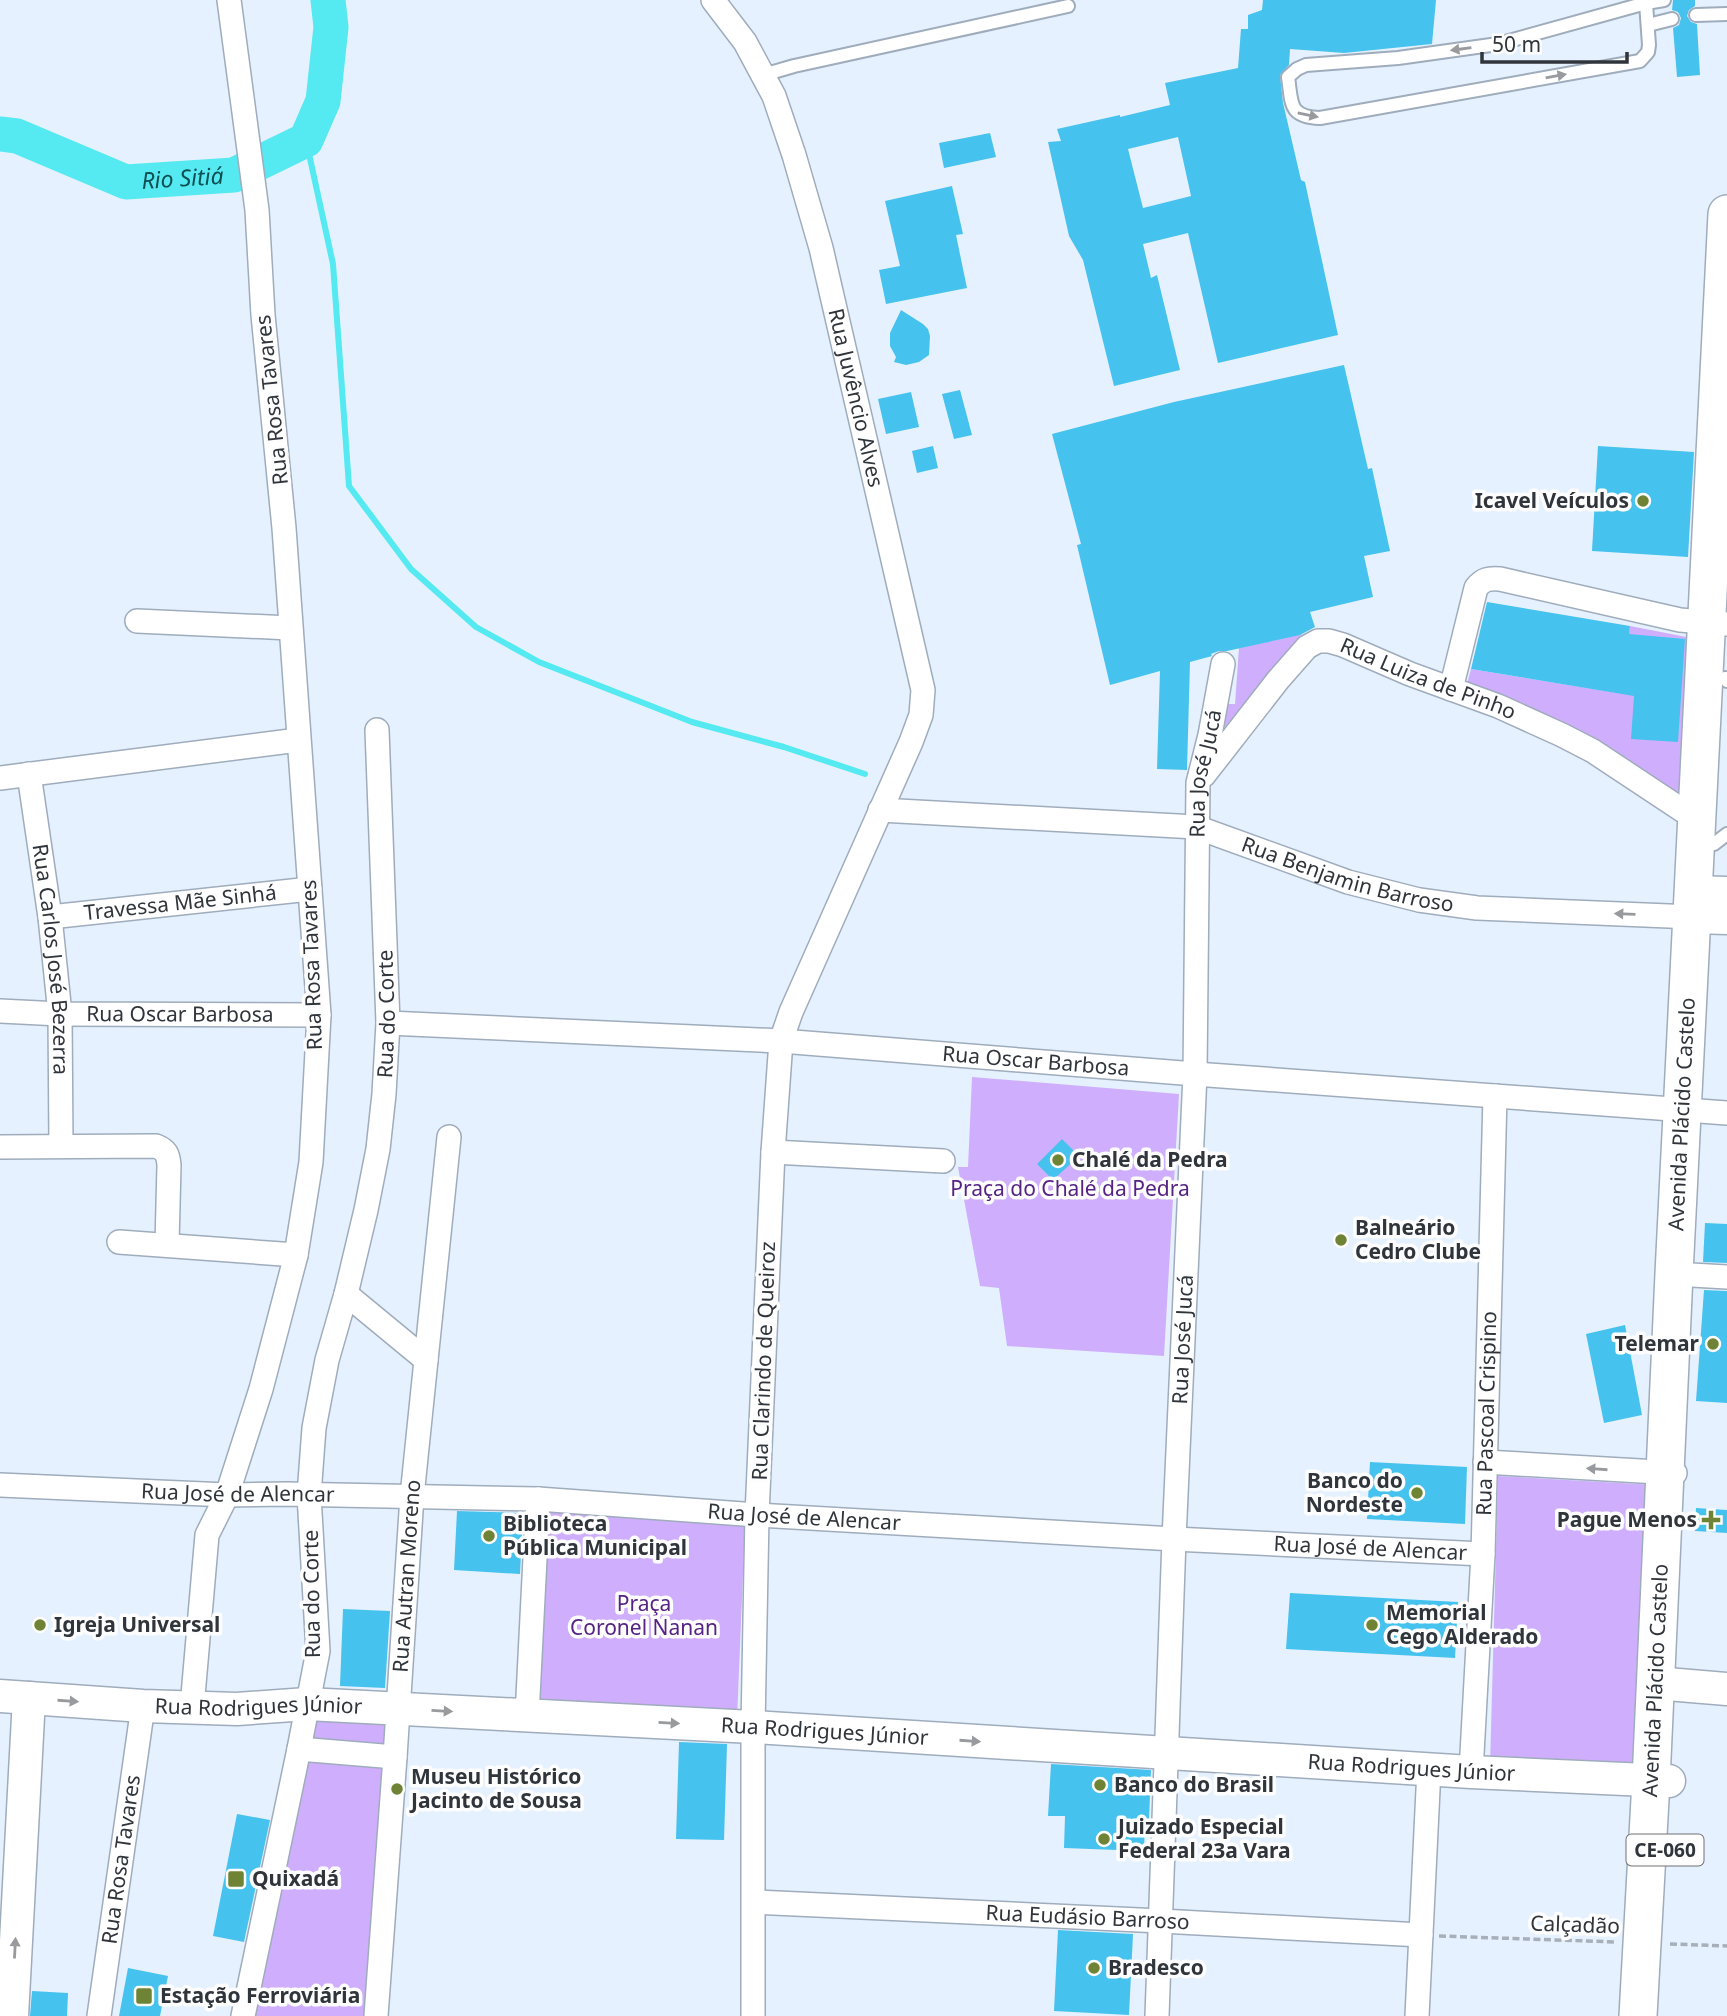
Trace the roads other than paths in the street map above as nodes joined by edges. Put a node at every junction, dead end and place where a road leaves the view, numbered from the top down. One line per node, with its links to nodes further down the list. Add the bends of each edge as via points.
1 (229, 0): 19 (street, Rua Rosa Tavares, via 257,210)
2 (713, 0): 10 (street, Rua Juvêncio Alves, via 746,42)
3 (1664, 0): 4 (lane)
4 (1646, 3): 9 (lane); 9 (lane, one-way to 9, via 1498,44 1306,65 1288,77 1292,102 1296,113 1320,118 1640,61 1648,52)
5 (1068, 6): 10 (lane)
6 (1727, 14): 7 (lane)
7 (1696, 15)
8 (1672, 19): 9 (lane)
9 (1647, 26)
10 (762, 75): 28 (street, Rua Juvêncio Alves, via 786,131 821,248 923,690 911,742)
11 (1727, 214): 12 (main road, Avenida Plácido Castelo / CE-060)
12 (1726, 260): 13 (main road, Avenida Plácido Castelo / CE-060)
13 (1723, 347): 14 (main road, Avenida Plácido Castelo / CE-060)
14 (1722, 387): 15 (main road, Avenida Plácido Castelo / CE-060)
15 (1720, 481): 16 (main road, Avenida Plácido Castelo / CE-060)
16 (1718, 552): 17 (main road, Avenida Plácido Castelo / CE-060)
17 (1719, 615): 21 (main road, Avenida Plácido Castelo / CE-060); 22 (street, via 1680,620 1489,578 1476,588); 30 (main road, Avenida Plácido Castelo / CE-060)
18 (137, 621): 19 (street)
19 (290, 628): 24 (street, Rua Rosa Tavares)
20 (1223, 664): 27 (street, Rua José Jucá)
21 (1726, 680): 30 (main road, Avenida Plácido Castelo / CE-060)
22 (1451, 690): 27 (street, Rua Luiza de Pinho, via 1343,645 1318,641 1278,680); 30 (street, Rua Luiza de Pinho, via 1583,745)
23 (377, 730): 37 (street, Rua do Corte)
24 (298, 740): 25 (street); 31 (street, Rua Rosa Tavares)
25 (29, 774): 26 (street); 33 (street, Rua Carlos José Bezerra)
26 (0, 778)
27 (1198, 783): 29 (street, Rua José Jucá)
28 (880, 810): 29 (street, Rua Benjamin Barroso); 38 (street, Rua Clarindo de Queiroz)
29 (1196, 827): 32 (street, Rua Benjamin Barroso, one-way to 29, via 1476,908 1419,900 1348,882); 39 (street, Rua José Jucá)
30 (1713, 833): 32 (main road, Avenida Plácido Castelo / CE-060)
31 (310, 889): 33 (street, Travessa Mãe Sinhá); 36 (street, Rua Rosa Tavares)
32 (1710, 905): 41 (main road, Avenida Plácido Castelo / CE-060)
33 (50, 917): 35 (street, Rua Carlos José Bezerra)
34 (0, 1011): 35 (street, Rua Oscar Barbosa)
35 (60, 1014): 36 (street, Rua Oscar Barbosa); 43 (street, Rua Carlos José Bezerra)
36 (318, 1015): 49 (street, Rua Rosa Tavares, via 311,1162)
37 (388, 1023): 38 (street, Rua Oscar Barbosa); 51 (street, Rua do Corte, via 378,1149)
38 (781, 1041): 39 (street, Rua Oscar Barbosa); 45 (street, Rua Clarindo de Queiroz)
39 (1195, 1074): 40 (street, Rua Oscar Barbosa); 61 (street, Rua José Jucá)
40 (1495, 1096): 41 (street, Rua Oscar Barbosa); 53 (street, Rua Pascoal Crispino)
41 (1703, 1111): 50 (main road, Avenida Plácido Castelo / CE-060)
42 (449, 1137): 52 (street, Rua Autran Moreno)
43 (61, 1146): 44 (street); 48 (street, via 156,1146 165,1150 169,1165)
44 (0, 1147)
45 (773, 1152): 46 (street); 60 (street, Rua Clarindo de Queiroz)
46 (943, 1161)
47 (119, 1242): 48 (street)
48 (167, 1244): 49 (street)
49 (296, 1255): 56 (street, Rua Rosa Tavares)
50 (1698, 1275): 54 (main road, Avenida Plácido Castelo / CE-060)
51 (346, 1294): 52 (street); 57 (street, Rua do Corte, via 313,1428)
52 (426, 1360): 58 (street, Rua Autran Moreno)
53 (1485, 1462): 54 (street, one-way to 53); 62 (street, Rua Pascoal Crispino)
54 (1673, 1473): 63 (main road, Avenida Plácido Castelo / CE-060)
55 (0, 1485): 56 (street, Rua José de Alencar)
56 (227, 1495): 57 (street, Rua José de Alencar); 68 (street, Rua Rosa Tavares, via 207,1535)
57 (309, 1495): 58 (street, Rua José de Alencar); 66 (street, Rua do Corte, via 318,1651)
58 (412, 1496): 59 (street, Rua José de Alencar); 69 (street, Rua Autran Moreno)
59 (538, 1499): 60 (street, Rua José de Alencar); 70 (street)
60 (757, 1516): 61 (street, Rua José de Alencar); 71 (street, Rua Clarindo de Queiroz)
61 (1174, 1539): 62 (street, Rua José de Alencar); 73 (street, Rua José Jucá)
62 (1483, 1554): 76 (street, Rua Pascoal Crispino)
63 (1664, 1684): 64 (main road); 77 (main road, Avenida Plácido Castelo / CE-060)
64 (1727, 1689)
65 (15, 1697): 67 (main road, Rua Rodrigues Júnior, one-way to 67); 82 (main road, one-way to 65)
66 (307, 1704): 68 (main road, Rua Rodrigues Júnior); 69 (main road, Rua Rodrigues Júnior); 72 (street, Rua do Corte)
67 (143, 1706): 68 (main road, Rua Rodrigues Júnior); 83 (street, Rua Rosa Tavares)
68 (192, 1707)
69 (398, 1709): 70 (main road, Rua Rodrigues Júnior, one-way to 70); 74 (street, Rua Autran Moreno)
70 (527, 1716): 71 (main road, Rua Rodrigues Júnior, one-way to 71)
71 (753, 1727): 73 (main road, Rua Rodrigues Júnior, one-way to 73); 78 (street, Rua Clarindo de Queiroz)
72 (299, 1749): 74 (street); 84 (street, Rua do Corte)
73 (1167, 1754): 75 (main road, Rua Rodrigues Júnior); 79 (street, Rua José Jucá)
74 (395, 1757): 85 (street, Rua Autran Moreno)
75 (1429, 1769): 76 (main road, Rua Rodrigues Júnior); 80 (street)
76 (1471, 1772): 77 (main road, Rua Rodrigues Júnior)
77 (1660, 1781): 81 (main road, Avenida Plácido Castelo / CE-060)
78 (754, 1902): 79 (street, Rua Eudásio Barroso); 86 (street, Rua Clarindo de Queiroz)
79 (1161, 1921): 80 (street, Rua Eudásio Barroso); 87 (street, Rua José Jucá)
80 (1421, 1935): 88 (street)
81 (1650, 1943): 89 (main road, Avenida Plácido Castelo / CE-060); 90 (main road, Avenida Plácido Castelo / CE-060)
82 (12, 2016)
83 (99, 2016)
84 (243, 2016)
85 (376, 2016)
86 (752, 2016)
87 (1157, 2016)
88 (1417, 2016)
89 (1638, 2016)
90 (1656, 2016)

